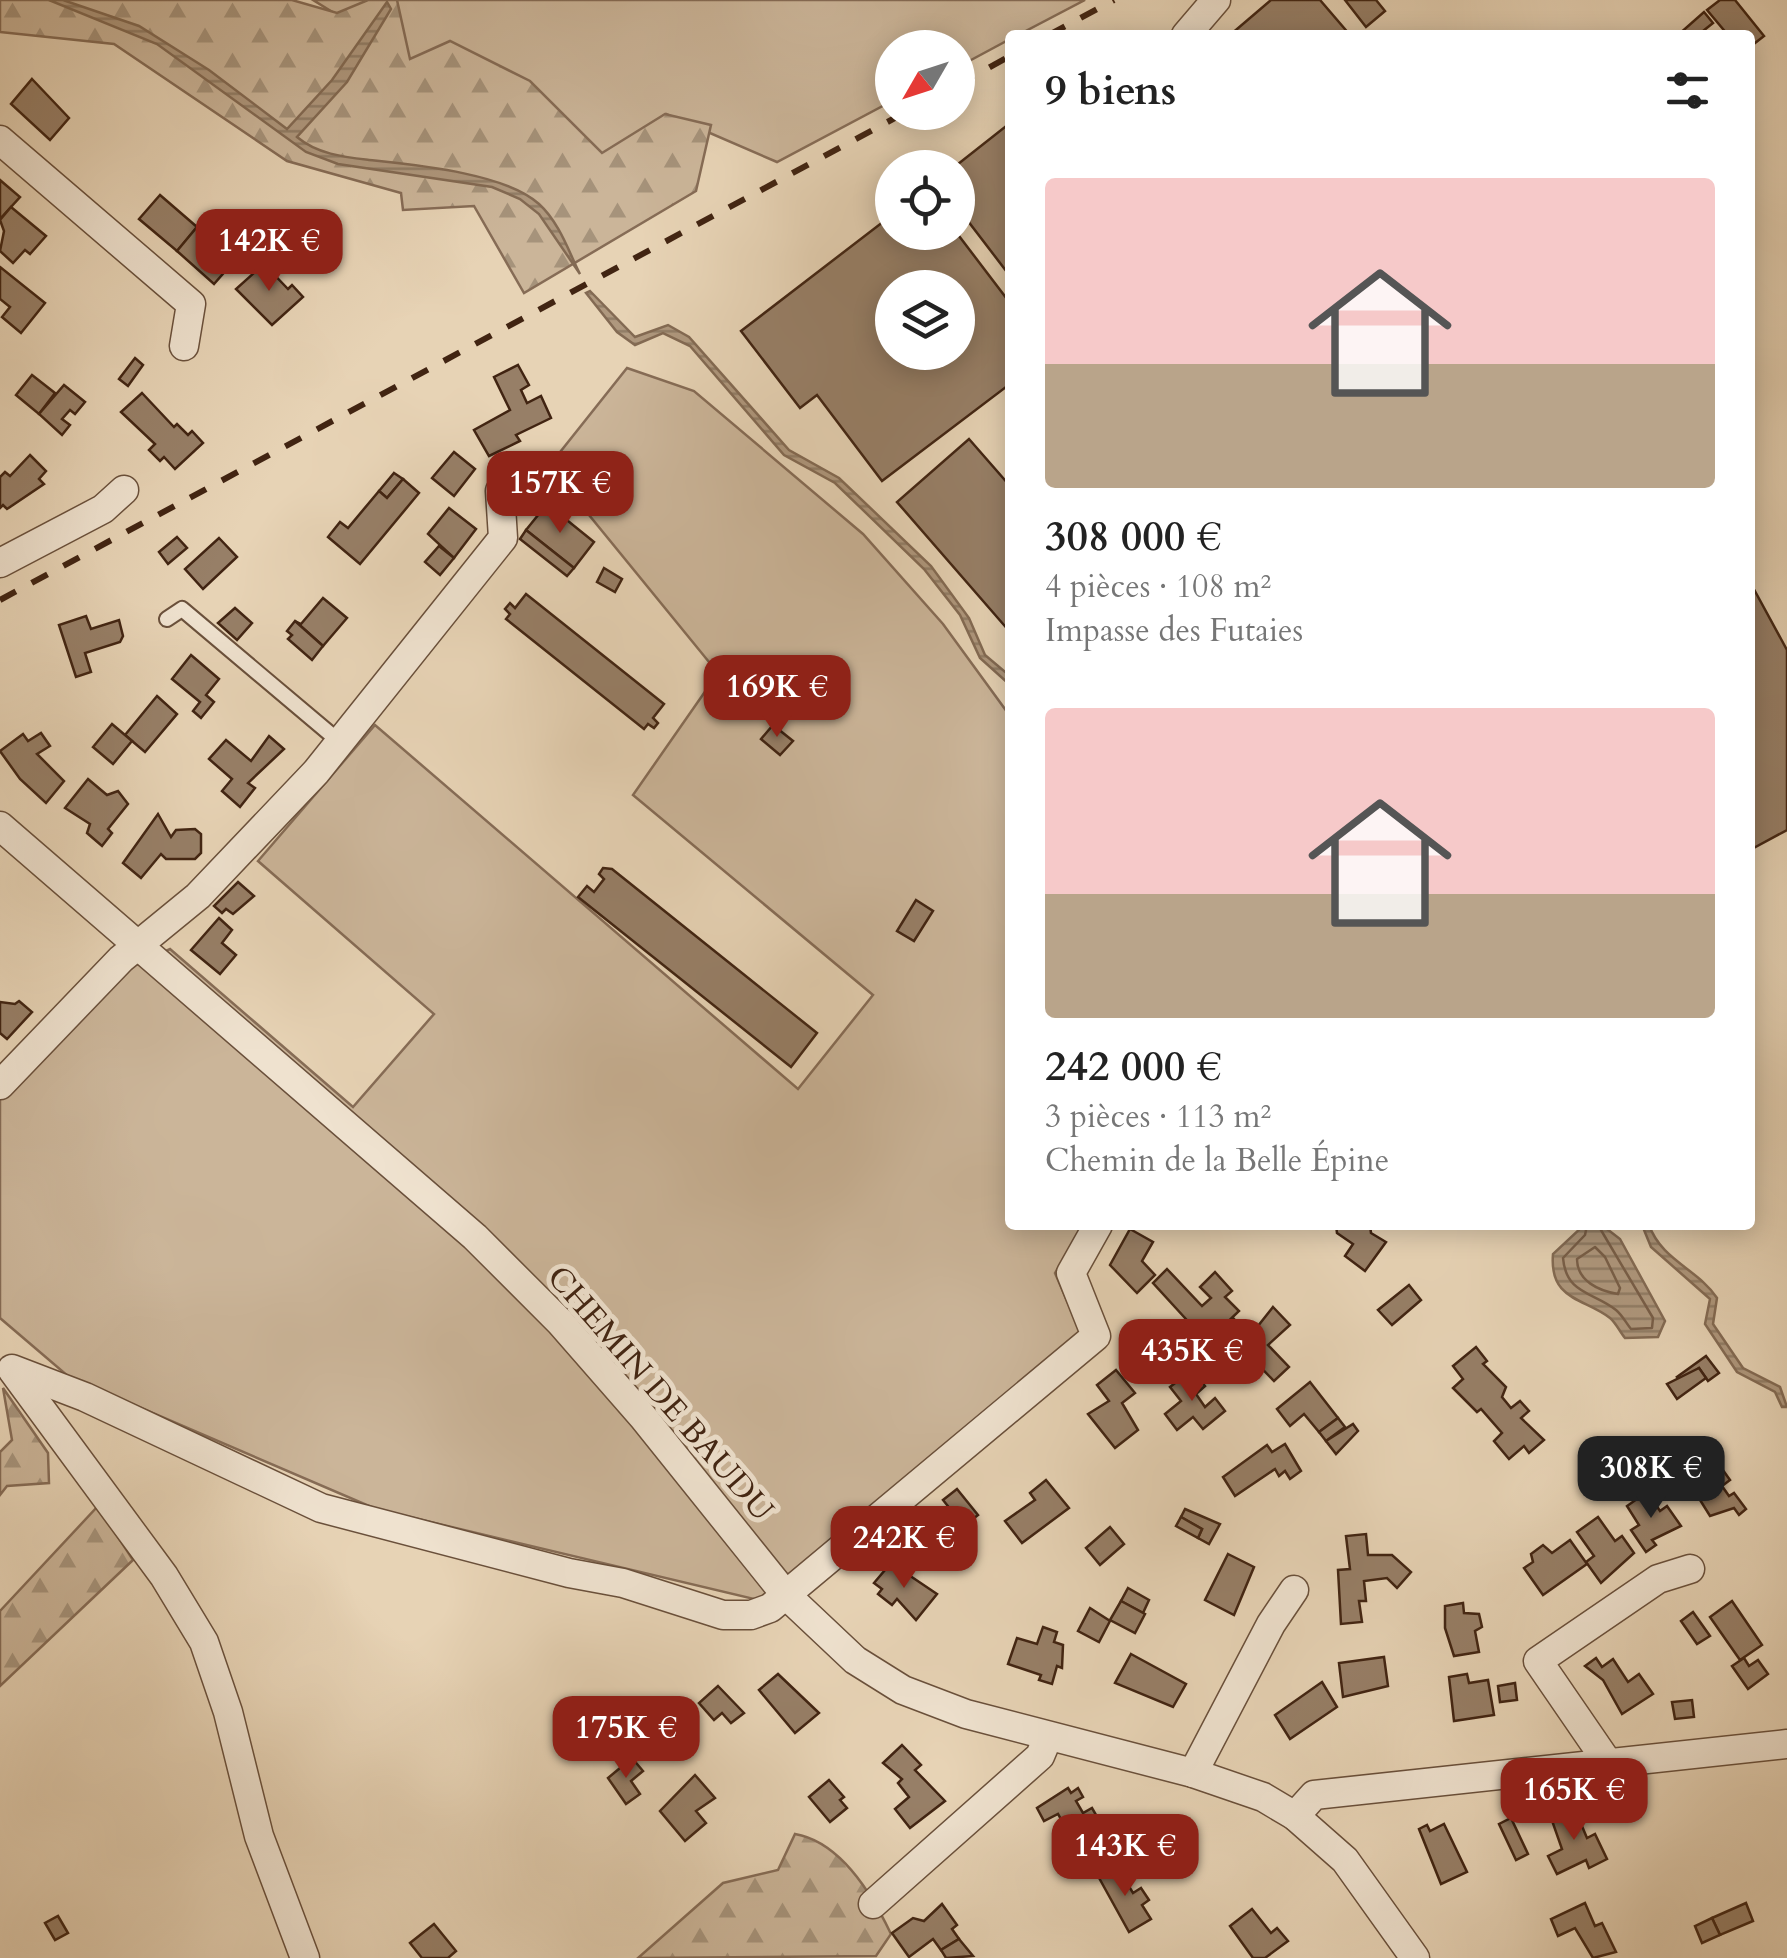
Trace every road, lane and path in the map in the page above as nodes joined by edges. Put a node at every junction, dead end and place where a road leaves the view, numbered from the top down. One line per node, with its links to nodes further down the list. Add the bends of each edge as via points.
1 (1216, 0): 2 (street)
2 (1190, 30)
3 (0, 140): 4 (street, via 191,304)
4 (184, 346)
5 (124, 490): 7 (street, via 103,510)
6 (500, 491): 9 (street, via 503,538)
7 (0, 563)
8 (168, 619): 9 (lane, via 182,609)
9 (342, 744): 11 (street, via 198,896)
10 (0, 826): 11 (street, CHEMIN DE BAUDU)
11 (136, 946): 12 (street); 17 (street, CHEMIN DE BAUDU, via 475,1237 643,1417)
12 (0, 1085)
13 (1095, 1230): 17 (street, via 1071,1273 1096,1336)
14 (6, 1365): 17 (street, via 321,1508 623,1583 723,1615 750,1615); 24 (street, via 164,1576 204,1642 259,1836)
15 (1690, 1570): 20 (street, via 1658,1579 1538,1661)
16 (1294, 1590): 21 (street)
17 (785, 1594): 18 (street, CHEMIN DE BAUDU, via 856,1660 903,1690)
18 (1048, 1738): 21 (street, CHEMIN DE BAUDU); 23 (street, via 1040,1756)
19 (1787, 1744): 20 (street)
20 (1608, 1763): 22 (street, via 1314,1795)
21 (1193, 1773): 22 (street, CHEMIN DE BAUDU, via 1263,1797)
22 (1295, 1816): 25 (street, CHEMIN DE BAUDU, via 1345,1860)
23 (873, 1904)
24 (305, 1958)
25 (1416, 1958)

